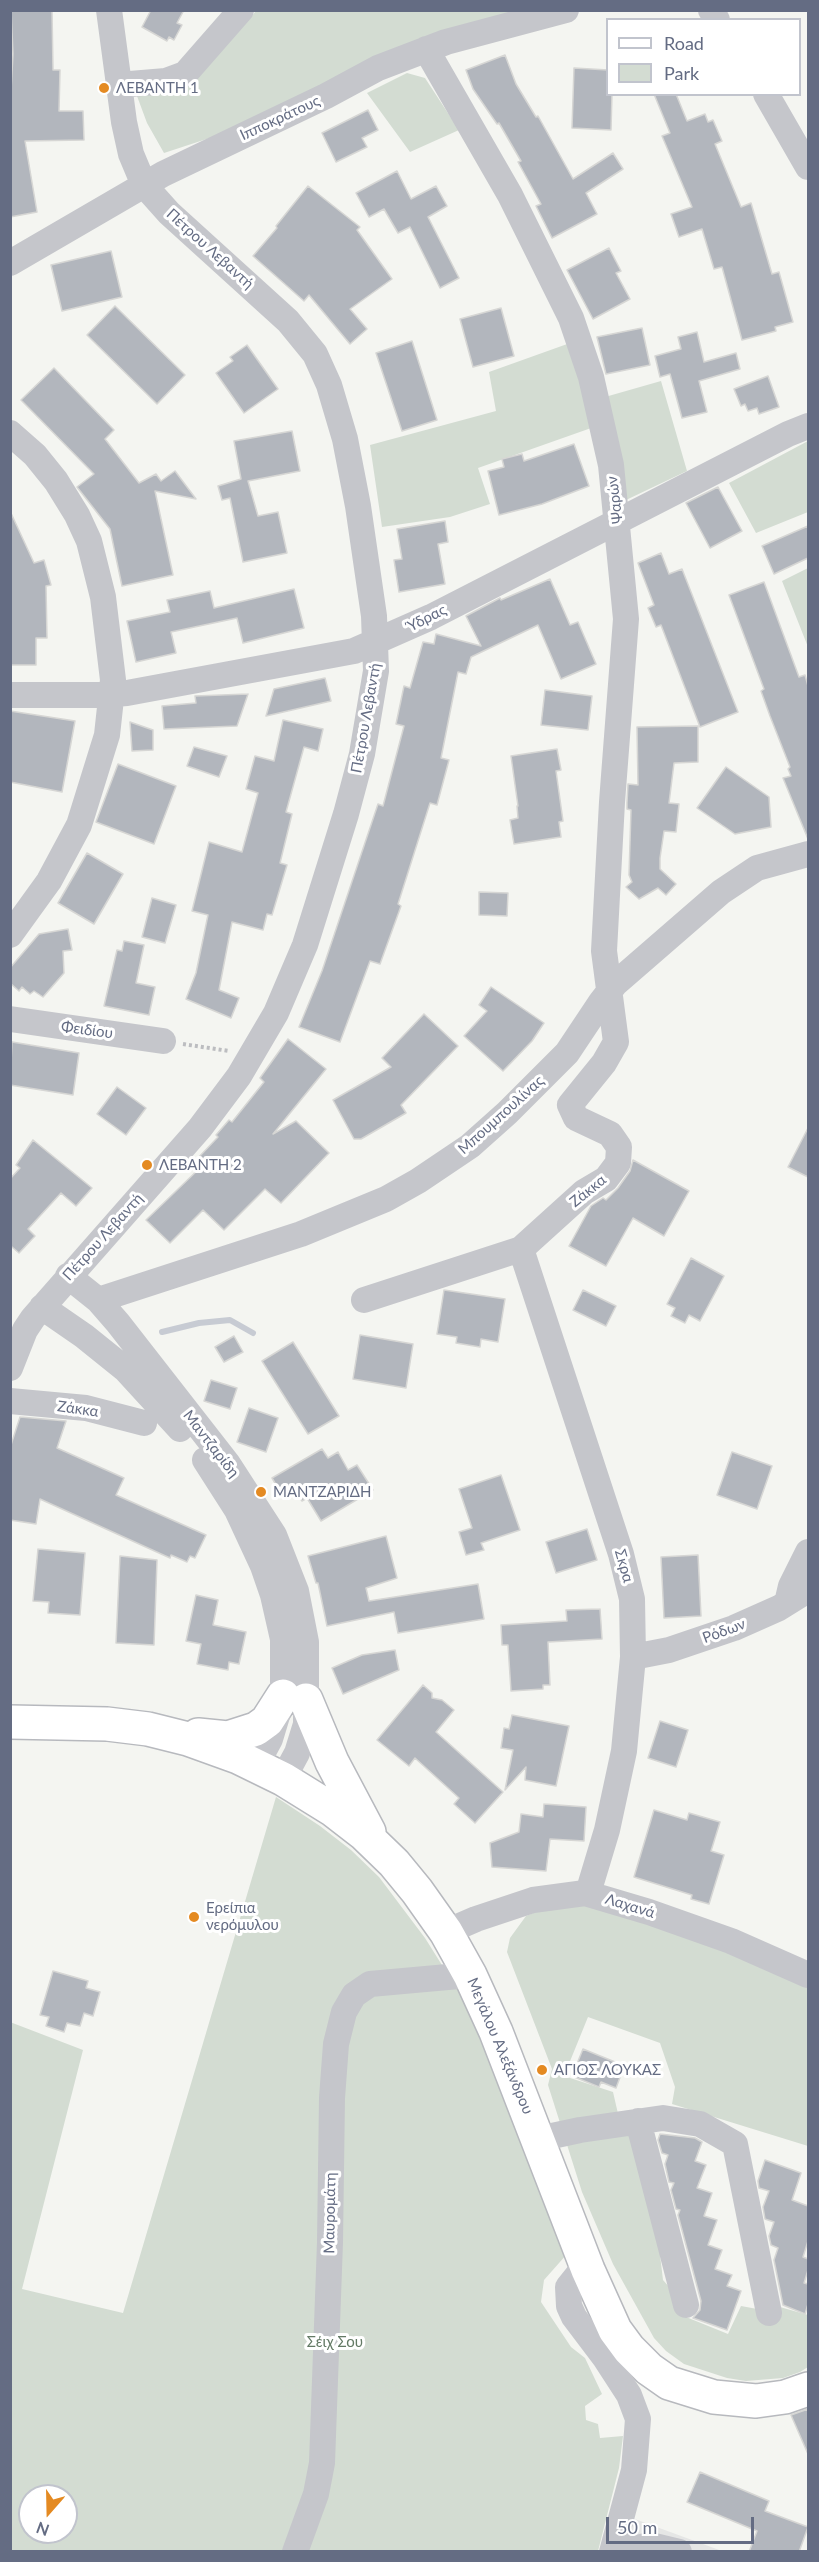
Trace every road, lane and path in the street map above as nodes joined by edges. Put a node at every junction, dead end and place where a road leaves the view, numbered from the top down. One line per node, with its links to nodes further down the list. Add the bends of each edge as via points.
1 (109, 10): 5 (street, Πέτρου Λεβαντή)
2 (241, 10): 5 (street, via 185,74 166,81)
3 (566, 10): 4 (street, Ιπποκράτους)
4 (426, 49): 8 (street, Ιπποκράτους); 12 (street, Ψαρών, via 510,195 571,318 606,436)
5 (118, 85): 8 (street, Πέτρου Λεβαντή, via 132,154)
6 (767, 96): 7 (street)
7 (808, 167)
8 (144, 185): 9 (street, Ιπποκράτους); 13 (street, Πέτρου Λεβαντή, via 169,213 288,321 319,360 338,407 352,468)
9 (10, 263)
10 (808, 426): 12 (street, Ύδρας)
11 (10, 433): 14 (street, via 56,481 89,541 109,628)
12 (618, 520): 13 (street, Ύδρας); 18 (street, Ψαρών, via 626,633 605,900 604,963)
13 (376, 643): 14 (street, Ύδρας, via 307,662); 21 (street, Πέτρου Λεβαντή, via 368,724 346,814 296,968)
14 (113, 694): 15 (street, Ύδρας); 17 (street, via 102,754 79,825 50,881)
15 (10, 695)
16 (808, 854): 18 (street, Μπουμπουλίνας, via 771,863 736,880)
17 (10, 935)
18 (609, 991): 22 (street, Ζάκκα, via 616,1042 570,1105 576,1118 610,1134 619,1147 618,1163 606,1179 584,1192); 24 (street, Μπουμπουλίνας, via 567,1053 521,1100 470,1146 418,1181 386,1199 301,1234)
19 (10, 1018): 20 (street, Φειδίου)
20 (163, 1041): 21 (path)
21 (253, 1055): 23 (street, Πέτρου Λεβαντή, via 200,1128)
22 (521, 1249): 25 (street, Ζάκκα); 33 (street, Σκρα, via 629,1582)
23 (68, 1276): 24 (street, Μαντζαρίδη); 26 (street, Πέτρου Λεβαντή)
24 (98, 1300): 34 (street, Μαντζαρίδη, via 228,1464 274,1535 296,1591 306,1642)
25 (363, 1300)
26 (42, 1307): 27 (street, Πέτρου Λεβαντή); 34 (street, Μαντζαρίδη, via 125,1369 214,1473 255,1547 273,1595)
27 (18, 1329): 28 (street, Πέτρου Λεβαντή)
28 (10, 1368)
29 (10, 1401): 30 (street, Ζάκκα, via 86,1408)
30 (144, 1423)
31 (808, 1552): 32 (street, via 791,1586)
32 (798, 1597): 33 (street, Ρόδων, via 715,1635)
33 (633, 1657): 39 (street, Σκρα, via 624,1751)
34 (295, 1698): 36 (main road, via 256,1729 228,1738); 37 (street, Μαντζαρίδη, via 306,1724 303,1738); 38 (main road)
35 (10, 1722): 36 (main road, Μεγάλου Αλεξάνδρου)
36 (148, 1729): 37 (main road, Μεγάλου Αλεξάνδρου, via 213,1747)
37 (269, 1772): 38 (main road, Μεγάλου Αλεξάνδρου, via 333,1810)
38 (376, 1845): 40 (main road, Μεγάλου Αλεξάνδρου, via 405,1876)
39 (588, 1893): 40 (street, Λαχανά, via 533,1900); 42 (street, Λαχανά, via 731,1941)
40 (446, 1932): 41 (main road, Μεγάλου Αλεξάνδρου)
41 (470, 1975): 44 (main road, Μεγάλου Αλεξάνδρου); 49 (street, Μαυρομάτη, via 370,1984 354,1995 342,2018 332,2098 322,2463 316,2494)
42 (808, 1975)
43 (638, 2121): 44 (street); 46 (street); 47 (street, via 663,2118 700,2124 735,2144)
44 (538, 2139): 45 (main road, Μεγάλου Αλεξάνδρου)
45 (588, 2270): 48 (main road, Μεγάλου Αλεξάνδρου, via 623,2342 642,2363 669,2383 743,2402); 50 (street, via 580,2272 568,2287 569,2306 629,2395 638,2419 634,2470)
46 (686, 2305)
47 (769, 2313)
48 (808, 2390)
49 (295, 2552)
50 (612, 2552)
51 (620, 2552): 52 (street, via 650,2545)
52 (679, 2552)

